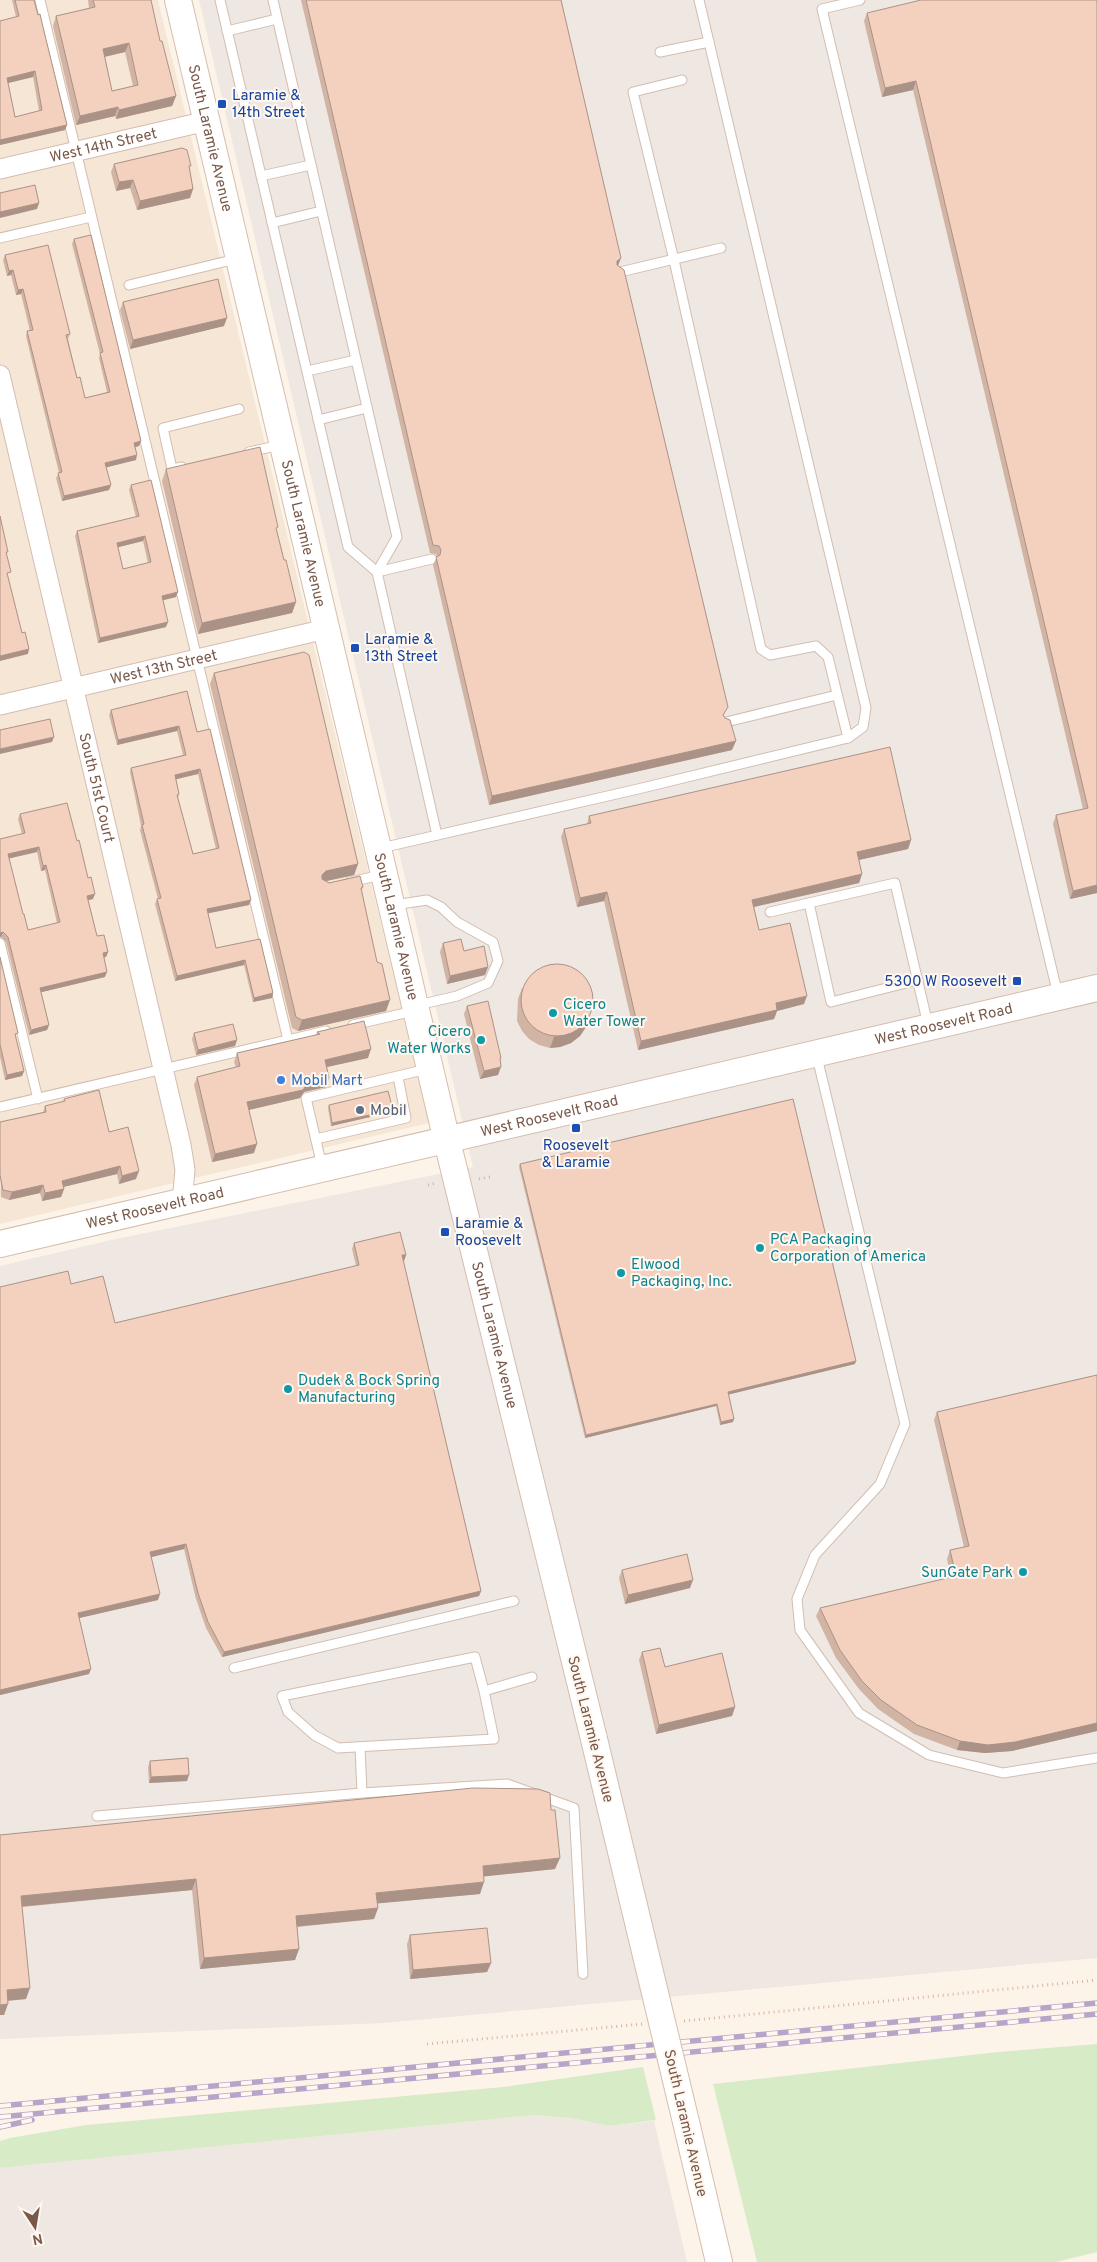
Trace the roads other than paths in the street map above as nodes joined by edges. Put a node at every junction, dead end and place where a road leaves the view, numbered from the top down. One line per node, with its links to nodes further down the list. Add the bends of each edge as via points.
1 (40, 0): 13 (lane)
2 (178, 0): 12 (main road, South Laramie Avenue)
3 (220, 0): 8 (lane)
4 (273, 0): 7 (lane)
5 (699, 0): 9 (lane)
6 (860, 0): 54 (lane, via 822,9)
7 (277, 19): 8 (lane); 14 (lane)
8 (227, 31): 16 (lane)
9 (709, 42): 10 (lane); 43 (lane, via 866,708 863,727)
10 (660, 52)
11 (682, 80): 23 (lane, via 633,92)
12 (207, 122): 13 (street, West 14th Street); 22 (main road, South Laramie Avenue)
13 (76, 152): 15 (street, West 14th Street); 18 (lane)
14 (311, 165): 16 (lane); 17 (lane)
15 (0, 169)
16 (261, 176): 19 (lane)
17 (321, 211): 19 (lane); 26 (lane)
18 (91, 217): 20 (lane); 38 (lane)
19 (272, 223): 27 (lane)
20 (0, 238)
21 (721, 248): 23 (lane)
22 (239, 258): 25 (lane); 32 (main road, South Laramie Avenue)
23 (674, 260): 24 (lane); 40 (lane, via 761,649 770,655 816,646 828,657)
24 (620, 272)
25 (129, 285)
26 (356, 360): 27 (lane); 29 (lane)
27 (307, 371): 31 (lane)
28 (0, 375): 39 (street, South 51st Court)
29 (367, 408): 31 (lane); 36 (lane, via 396,537)
30 (239, 409): 34 (lane, via 163,428 172,469)
31 (318, 420): 36 (lane, via 348,547)
32 (283, 444): 33 (lane); 37 (main road, South Laramie Avenue)
33 (238, 454)
34 (191, 465)
35 (432, 559): 36 (lane)
36 (376, 572): 44 (lane)
37 (326, 629): 38 (street, West 13th Street); 45 (main road, South Laramie Avenue)
38 (196, 659): 39 (street, West 13th Street); 59 (lane)
39 (74, 688): 41 (street, West 13th Street); 62 (street, South 51st Court)
40 (837, 695): 42 (lane); 43 (lane)
41 (0, 705)
42 (726, 722)
43 (848, 738): 44 (lane)
44 (437, 835): 45 (lane)
45 (378, 848): 46 (main road, South Laramie Avenue)
46 (384, 875): 47 (lane); 49 (main road, South Laramie Avenue)
47 (342, 884)
48 (809, 903): 50 (lane); 52 (lane, via 895,883); 52 (lane, via 831,1002)
49 (392, 906): 55 (main road, South Laramie Avenue); 55 (lane, via 427,900 441,907 457,922 493,942 498,960 488,983)
50 (770, 912)
51 (0, 943): 64 (lane)
52 (918, 980): 57 (lane)
53 (1097, 988): 54 (main road, West Roosevelt Road)
54 (1059, 997): 57 (main road, West Roosevelt Road)
55 (416, 1008): 56 (lane); 61 (main road, South Laramie Avenue)
56 (345, 1027)
57 (929, 1028): 60 (main road, West Roosevelt Road)
58 (336, 1029): 59 (lane)
59 (288, 1040): 62 (lane)
60 (817, 1054): 67 (main road, West Roosevelt Road); 76 (lane, via 905,1424 880,1484 815,1555 797,1599 800,1630 859,1713 930,1756 1003,1773)
61 (430, 1068): 63 (lane); 67 (main road, South Laramie Avenue)
62 (164, 1069): 64 (lane); 69 (street, South 51st Court, via 184,1162)
63 (398, 1077): 66 (lane, via 406,1118); 66 (lane, via 306,1098)
64 (38, 1099): 65 (lane)
65 (0, 1108)
66 (316, 1139): 68 (lane)
67 (447, 1141): 68 (main road, West Roosevelt Road); 80 (main road, South Laramie Avenue, bridge)
68 (323, 1169): 69 (main road, West Roosevelt Road)
69 (182, 1202): 70 (main road, West Roosevelt Road)
70 (0, 1244)
71 (514, 1601): 72 (lane)
72 (234, 1668)
73 (532, 1677): 74 (lane)
74 (484, 1691): 75 (lane, via 494,1738); 75 (lane, via 475,1657 282,1696 288,1712 314,1735 338,1748)
75 (360, 1747): 77 (lane)
76 (1097, 1758)
77 (362, 1794): 78 (lane); 79 (lane, via 508,1784 574,1808)
78 (97, 1816)
79 (583, 1974)
80 (719, 2262)

